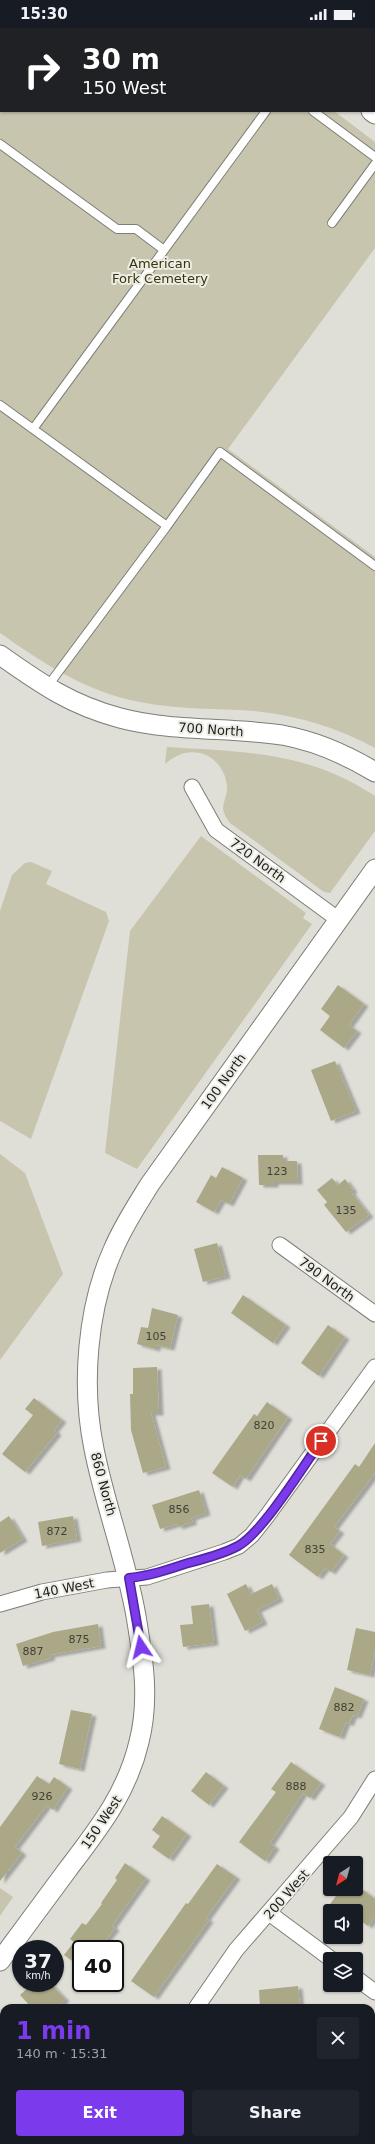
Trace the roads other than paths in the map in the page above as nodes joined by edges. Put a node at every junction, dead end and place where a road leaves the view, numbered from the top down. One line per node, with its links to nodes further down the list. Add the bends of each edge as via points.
1 (265, 112): 7 (lane)
2 (314, 112): 4 (lane)
3 (0, 144): 7 (lane, via 117,229 136,229)
4 (375, 157)
5 (375, 164): 6 (lane)
6 (332, 223)
7 (164, 250): 9 (lane)
8 (0, 405): 9 (lane)
9 (33, 429): 10 (lane)
10 (167, 526): 11 (lane, via 220,452); 13 (lane)
11 (375, 566)
12 (0, 655): 13 (street, 700 North)
13 (46, 688): 14 (street, 700 North, via 90,709 140,722 285,736 340,753)
14 (375, 772)
15 (192, 787): 17 (street, 720 North, via 216,830)
16 (375, 869): 17 (street, 100 North)
17 (339, 920): 19 (street, 100 North, via 138,1203 112,1251)
18 (280, 1245): 20 (street, 790 North)
19 (95, 1306): 22 (street, 860 North, via 88,1366 87,1403 94,1448)
20 (375, 1314)
21 (375, 1367): 22 (street, via 252,1535 239,1546 224,1552 147,1576)
22 (129, 1578): 23 (street, 140 West, via 42,1592); 24 (street, 860 North)
23 (0, 1604)
24 (143, 1660): 28 (street, 150 West, via 146,1698 144,1718 132,1767 121,1793 106,1818)
25 (375, 1779): 26 (street, 200 West, via 355,1812 333,1840)
26 (269, 1913): 27 (street); 31 (street, 200 West, via 236,1950)
27 (323, 1953)
28 (0, 1961)
29 (363, 1983): 30 (street)
30 (375, 1992)
31 (199, 2004)

